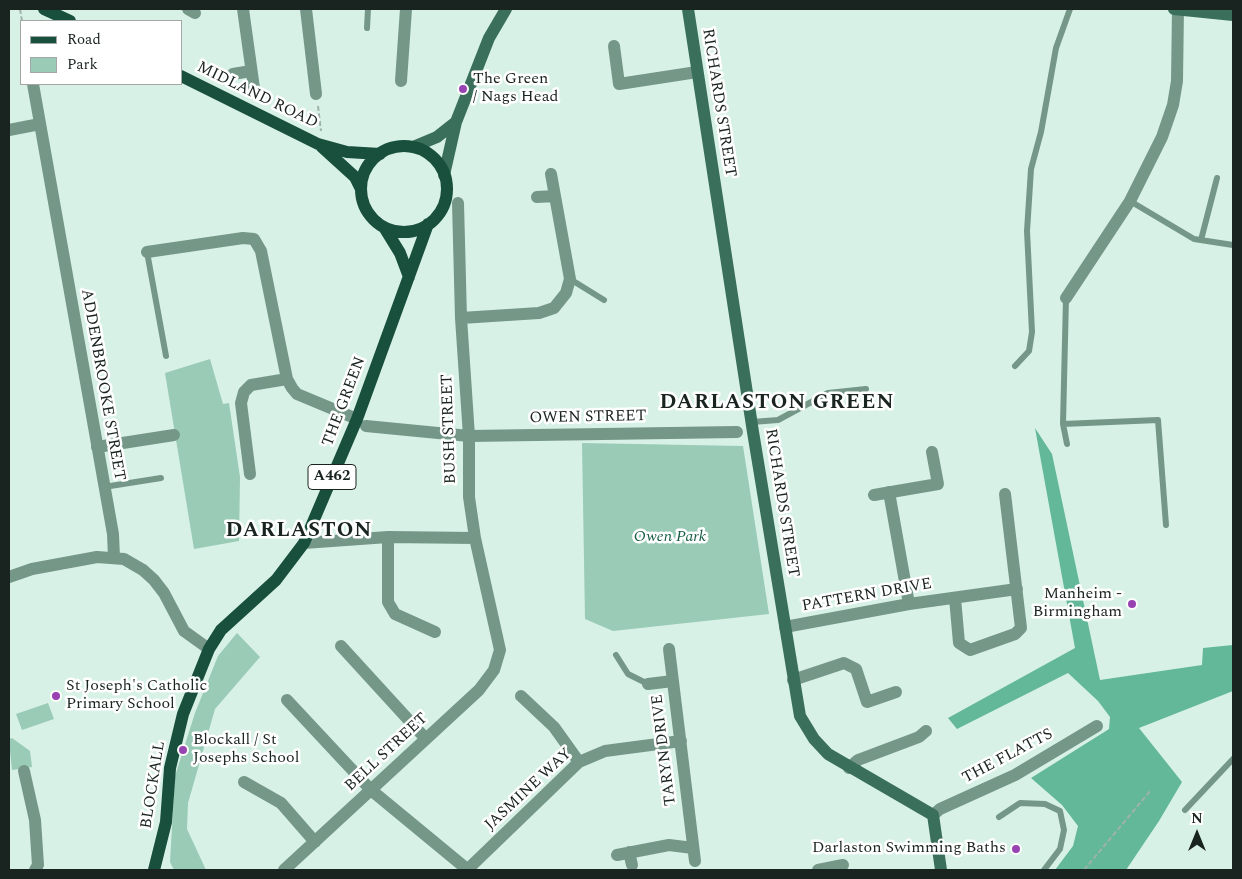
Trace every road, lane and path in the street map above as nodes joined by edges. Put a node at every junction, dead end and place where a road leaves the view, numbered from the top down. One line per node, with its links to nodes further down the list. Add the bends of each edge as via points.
1 (44, 9): 11 (main road)
2 (242, 9): 14 (street)
3 (306, 9): 21 (street)
4 (368, 9): 12 (lane)
5 (406, 9): 18 (street)
6 (506, 9): 22 (street, via 489,38)
7 (688, 9): 15 (street, RICHARDS STREET)
8 (1070, 9): 47 (lane, via 1056,48 1031,169 1027,231 1032,332 1029,351)
9 (1180, 9): 10 (street); 34 (street, via 1173,105 1162,138)
10 (1233, 14)
11 (68, 20)
12 (366, 28)
13 (614, 46): 15 (street, via 619,84)
14 (251, 71): 16 (street); 20 (street)
15 (697, 72): 51 (street, RICHARDS STREET)
16 (233, 74)
17 (182, 76): 25 (main road, MIDLAND ROAD)
18 (402, 81)
19 (33, 85): 23 (street, ADDENBROOKE STREET)
20 (254, 88)
21 (316, 94): 25 (path)
22 (456, 122): 26 (street, via 437,137); 29 (street)
23 (40, 124): 24 (street); 57 (street, ADDENBROOKE STREET)
24 (9, 130)
25 (321, 145): 27 (main road, MIDLAND ROAD, via 347,152); 31 (main road, MIDLAND ROAD, via 355,177)
26 (413, 147): 27 (main road, via 392,148); 29 (main road, via 435,160)
27 (380, 154): 31 (main road, via 365,170)
28 (551, 174): 32 (street)
29 (444, 175): 36 (main road, via 447,190 444,205)
30 (1217, 178): 38 (lane)
31 (361, 188): 37 (main road, via 368,214)
32 (555, 196): 33 (street); 42 (street)
33 (537, 197)
34 (1130, 201): 38 (lane); 43 (street)
35 (458, 203): 45 (street, BUSH STREET)
36 (428, 224): 37 (main road, via 407,232); 41 (main road, A462)
37 (384, 227): 41 (main road, via 400,253)
38 (1201, 240): 39 (lane)
39 (1233, 245)
40 (147, 252): 46 (lane); 48 (street, via 254,239 258,244)
41 (409, 277): 50 (main road, THE GREEN / A462)
42 (570, 279): 44 (lane); 45 (street, via 566,293 554,308 540,313)
43 (1066, 298): 52 (lane)
44 (604, 300)
45 (461, 318): 55 (street, BUSH STREET)
46 (166, 356)
47 (1015, 366)
48 (287, 379): 50 (street, OWEN STREET, via 297,394); 59 (street, via 251,385 244,392 241,403)
49 (866, 388): 51 (lane, via 828,393 778,420)
50 (362, 422): 55 (street, OWEN STREET); 68 (main road, THE GREEN / A462)
51 (752, 422): 74 (street, RICHARDS STREET)
52 (1063, 424): 56 (lane); 65 (lane, via 1158,420)
53 (737, 432): 55 (street, OWEN STREET)
54 (174, 435): 57 (street)
55 (469, 436): 67 (street, BUSH STREET, via 469,497)
56 (1067, 444)
57 (97, 447): 61 (street, ADDENBROOKE STREET)
58 (932, 452): 62 (street, via 938,484)
59 (250, 474)
60 (161, 478): 61 (lane)
61 (104, 487): 69 (street, ADDENBROOKE STREET)
62 (889, 492): 64 (street); 73 (street)
63 (1005, 494): 71 (street)
64 (874, 495)
65 (1166, 525)
66 (388, 537): 67 (street); 68 (street); 75 (street, via 388,602 395,614)
67 (474, 538): 79 (street, BUSH STREET)
68 (304, 543): 77 (main road, THE GREEN / A462, via 276,580 222,630)
69 (114, 557): 70 (street, via 65,562); 77 (street, via 134,564 154,580 184,631)
70 (9, 577)
71 (1017, 589): 72 (street, PATTERN DRIVE); 72 (street, via 1021,628 1015,634 970,650 960,643)
72 (955, 598): 73 (street, PATTERN DRIVE)
73 (909, 604): 74 (street, PATTERN DRIVE)
74 (785, 627): 81 (street, RICHARDS STREET)
75 (435, 632)
76 (341, 646): 89 (street)
77 (209, 649): 107 (main road, BLOCKALL / A462, via 183,714 170,768 166,822)
78 (669, 649): 82 (street, TARYN DRIVE)
79 (500, 650): 89 (street, BELL STREET, via 494,670 479,690)
80 (616, 655): 83 (lane, via 628,674)
81 (793, 680): 84 (street, via 844,663 856,669 867,702); 93 (street, RICHARDS STREET, via 800,716 814,739 828,754)
82 (673, 681): 83 (street); 90 (street, TARYN DRIVE)
83 (648, 684)
84 (896, 692)
85 (521, 696): 92 (street, via 554,727)
86 (287, 700): 96 (street)
87 (1097, 726): 99 (street, THE FLATTS, via 1015,775 940,809)
88 (926, 731): 93 (street, via 919,737 858,760)
89 (426, 739): 96 (street, BELL STREET)
90 (681, 741): 92 (street, JASMINE WAY, via 605,751); 102 (street, TARYN DRIVE)
91 (1233, 759): 98 (lane)
92 (580, 762): 109 (street, JASMINE WAY)
93 (849, 768): 99 (street, RICHARDS STREET)
94 (24, 771): 106 (street, via 35,820)
95 (244, 782): 101 (street, via 281,803)
96 (371, 790): 101 (street, BELL STREET); 109 (street)
97 (1151, 790): 113 (path)
98 (1185, 810)
99 (933, 816): 111 (street)
100 (999, 817): 112 (lane, via 1020,804 1045,804 1060,811 1064,830 1060,849)
101 (315, 842): 108 (street, BELL STREET)
102 (693, 848): 103 (street, TARYN DRIVE); 104 (street, via 669,845 623,853)
103 (695, 861)
104 (632, 865)
105 (843, 865): 110 (street)
106 (36, 870)
107 (154, 870)
108 (284, 870)
109 (468, 870)
110 (823, 870)
111 (941, 870)
112 (1044, 870)
113 (1084, 870)

